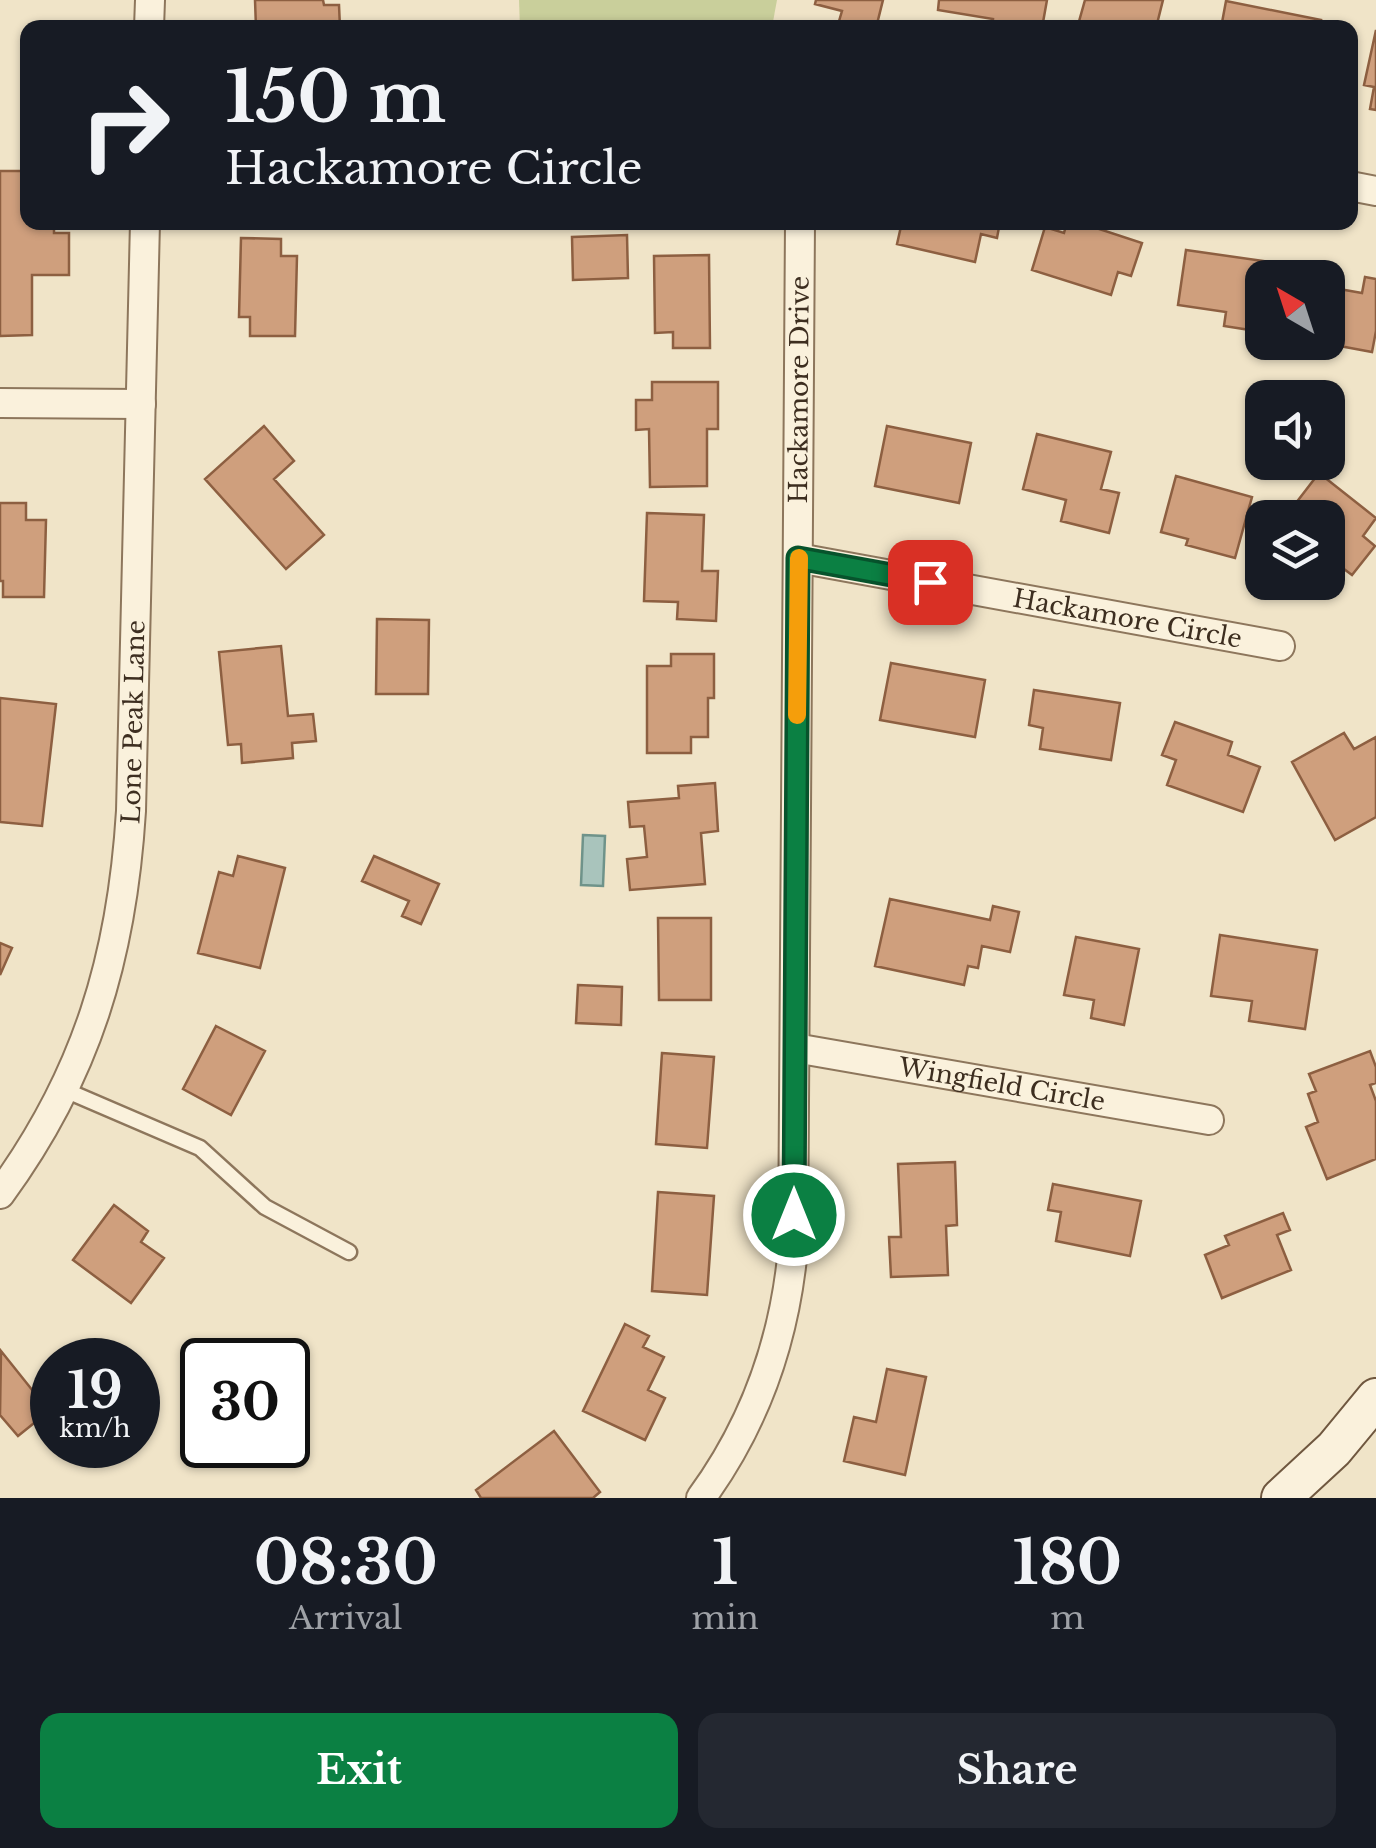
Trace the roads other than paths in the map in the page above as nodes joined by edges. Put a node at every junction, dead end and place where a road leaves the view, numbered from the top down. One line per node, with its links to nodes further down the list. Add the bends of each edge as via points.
1 (145, 230): 4 (street, Lone Peak Lane)
2 (800, 230): 5 (street, Hackamore Drive)
3 (0, 402): 4 (street)
4 (141, 404): 8 (street, Lone Peak Lane, via 126,875 101,1001)
5 (798, 558): 6 (street, Hackamore Circle); 7 (street, Hackamore Drive)
6 (1280, 646)
7 (795, 1048): 9 (street, Wingfield Circle); 13 (street, Hackamore Drive, via 794,1232 784,1313 764,1381)
8 (65, 1090): 10 (street, Lone Peak Lane); 11 (lane, via 200,1148 265,1207)
9 (1209, 1120)
10 (0, 1194)
11 (349, 1252)
12 (1376, 1398): 14 (main road)
13 (714, 1494)
14 (1281, 1498)

